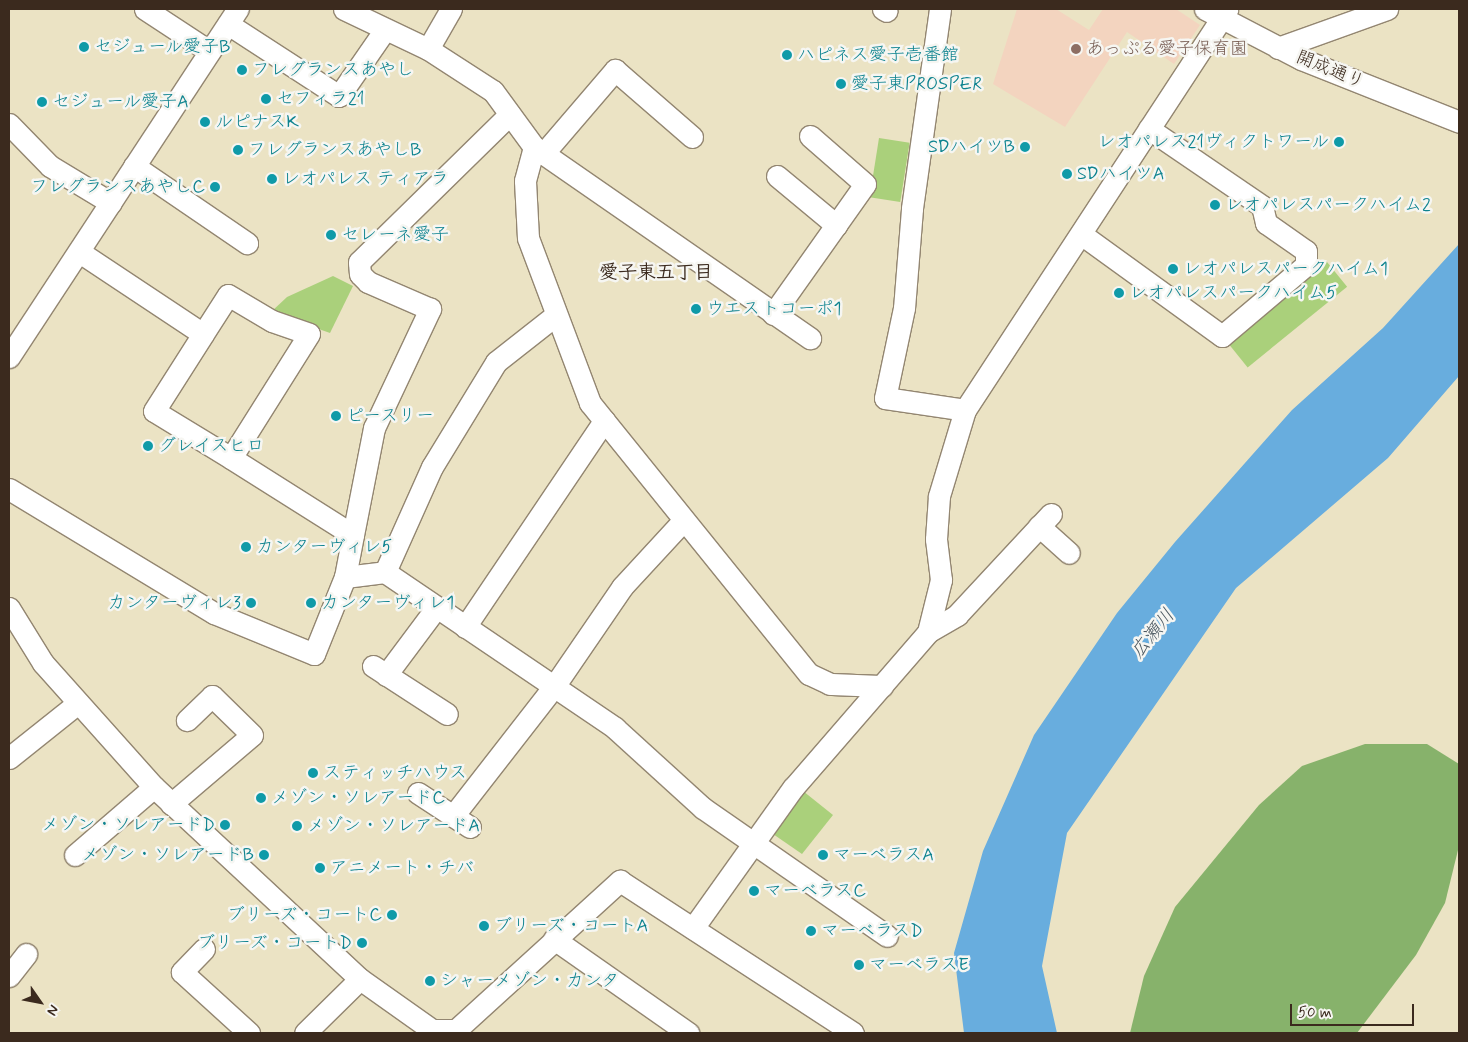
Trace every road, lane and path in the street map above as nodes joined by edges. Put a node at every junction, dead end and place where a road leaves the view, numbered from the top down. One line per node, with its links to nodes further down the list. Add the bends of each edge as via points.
1 (145, 9): 11 (street)
2 (344, 9): 8 (street)
3 (452, 9): 10 (street)
4 (940, 9): 31 (street, via 915,180 904,308 885,398)
5 (1388, 9): 9 (street)
6 (1217, 12): 9 (street, 開成通り); 15 (street)
7 (233, 17): 8 (street, via 339,96); 11 (street)
8 (384, 31): 10 (street)
9 (1278, 48): 13 (street, 開成通り)
10 (428, 49): 12 (street, via 492,91)
11 (209, 51): 19 (street)
12 (510, 114): 18 (street); 36 (street, via 359,262 360,274 368,282 430,309 374,428)
13 (1459, 122)
14 (9, 124): 21 (street, via 50,166)
15 (1148, 130): 23 (street); 23 (street, via 1262,206 1266,224 1306,251 1306,265 1222,336)
16 (810, 136): 22 (street, via 865,184)
17 (692, 137): 18 (street, via 615,70)
18 (538, 150): 26 (street); 27 (street, via 525,181 528,238)
19 (134, 166): 21 (street); 24 (street)
20 (776, 176): 22 (street)
21 (111, 203): 25 (street)
22 (836, 225): 26 (street)
23 (1081, 234): 31 (street)
24 (247, 243)
25 (81, 253): 28 (street); 30 (street)
26 (773, 314): 29 (street)
27 (556, 315): 32 (street, via 590,402); 38 (street, via 496,362 432,467)
28 (203, 334): 33 (street, via 154,410); 33 (street, via 228,295 272,321 308,334)
29 (810, 338)
30 (9, 357)
31 (965, 410): 43 (street, via 939,496 936,538 941,580)
32 (604, 421): 35 (street); 42 (street)
33 (231, 458): 36 (street)
34 (9, 489): 39 (street, via 214,613 314,654)
35 (682, 521): 44 (street, via 622,587); 45 (street, via 809,674 830,684)
36 (353, 535): 39 (street)
37 (1069, 554): 43 (street, via 1045,520 957,615)
38 (385, 572): 39 (street); 41 (street)
39 (345, 577)
40 (9, 608): 46 (street, via 42,664)
41 (436, 608): 42 (street); 47 (street, via 380,670)
42 (465, 627): 44 (street)
43 (928, 632): 45 (street)
44 (555, 685): 53 (street); 55 (street, via 615,728 703,808)
45 (882, 686): 55 (street, via 793,788)
46 (78, 703): 49 (street); 50 (street)
47 (447, 714)
48 (187, 720): 52 (street, via 212,696 252,735)
49 (9, 758)
50 (154, 787): 52 (street); 56 (street)
51 (418, 793): 53 (street)
52 (171, 804): 63 (street)
53 (453, 816): 54 (street)
54 (470, 827)
55 (753, 841): 57 (street); 58 (street)
56 (75, 855)
57 (693, 928): 59 (street, via 620,880); 67 (street)
58 (887, 936)
59 (554, 939): 63 (street, via 456,1030 432,1030); 66 (street)
60 (204, 949): 64 (street, via 182,972)
61 (26, 954): 62 (street)
62 (9, 976)
63 (360, 980): 65 (street)
64 (249, 1033)
65 (304, 1033)
66 (688, 1033)
67 (853, 1033)

